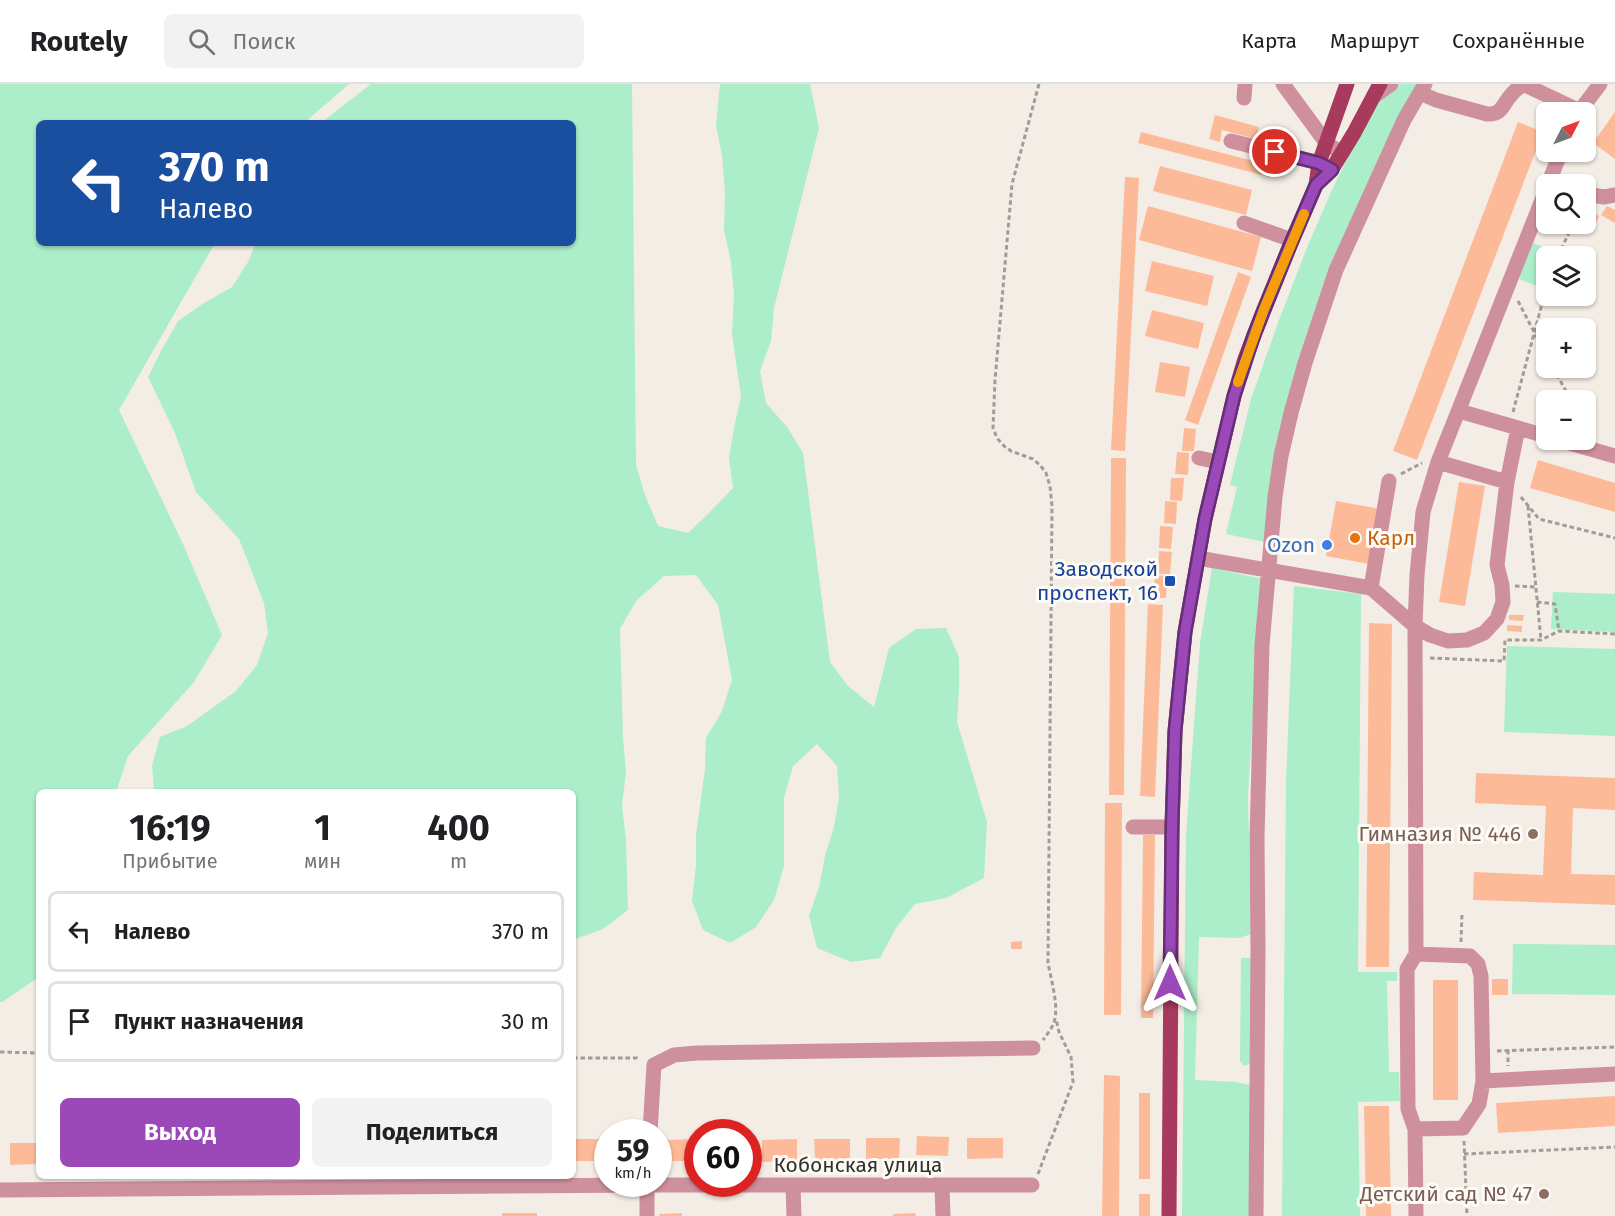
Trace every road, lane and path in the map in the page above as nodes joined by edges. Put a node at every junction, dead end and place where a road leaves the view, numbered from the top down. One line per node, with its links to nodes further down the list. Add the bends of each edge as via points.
1 (1039, 84): 50 (path, via 1012,184 993,428 1011,452 1040,465 1050,486 1048,963)
2 (1283, 84): 9 (street)
3 (1347, 84): 13 (main road)
4 (1391, 84): 8 (street)
5 (1523, 84): 7 (street, via 1494,114 1436,100); 10 (street)
6 (1600, 84): 11 (street)
7 (1422, 88): 37 (street, via 1336,270 1305,363 1281,456)
8 (1377, 90): 14 (main road)
9 (1296, 91): 13 (street)
10 (1560, 102)
11 (1587, 102)
12 (1231, 141): 15 (street)
13 (1327, 144): 14 (street); 15 (main road)
14 (1342, 153): 15 (main road)
15 (1326, 166): 20 (main road)
16 (1615, 195): 17 (street)
17 (1596, 196)
18 (1536, 220): 21 (street)
19 (1244, 223): 20 (street)
20 (1292, 240): 31 (main road, via 1245,359)
21 (1509, 283): 23 (path); 24 (street)
22 (1542, 306): 23 (path)
23 (1535, 332): 25 (path)
24 (1459, 411): 25 (street); 30 (street)
25 (1514, 427): 26 (street); 33 (street)
26 (1536, 433)
27 (1594, 450): 28 (street)
28 (1615, 456)
29 (1199, 458): 31 (street)
30 (1440, 458): 32 (path); 33 (street); 40 (street, via 1424,512)
31 (1218, 462): 36 (main road)
32 (1389, 481): 38 (street)
33 (1506, 482): 34 (path); 40 (street, via 1497,565 1503,602 1497,619 1484,633 1467,640 1448,641)
34 (1528, 506): 35 (path, via 1539,519); 39 (path)
35 (1615, 538)
36 (1198, 558): 37 (street); 46 (main road, via 1185,632 1175,731)
37 (1268, 570): 38 (street); 76 (street, via 1257,838)
38 (1371, 588): 40 (street)
39 (1537, 602): 41 (path, via 1555,604); 43 (path)
40 (1415, 626): 44 (street)
41 (1559, 631): 42 (path); 43 (path)
42 (1615, 634)
43 (1541, 640): 44 (path, via 1505,640 1504,661)
44 (1415, 658): 48 (street)
45 (1133, 827): 46 (street)
46 (1172, 827): 75 (main road)
47 (1462, 913): 49 (path)
48 (1416, 954): 49 (street); 62 (street, via 1407,969 1408,1109)
49 (1460, 956): 53 (street, via 1470,956 1478,964 1481,976)
50 (1055, 1018): 52 (path, via 1047,1035); 67 (path, via 1071,1057 1073,1082)
51 (1615, 1047): 53 (path)
52 (1032, 1048): 57 (street, via 698,1053 674,1055)
53 (1482, 1051): 59 (street)
54 (0, 1052): 55 (path)
55 (36, 1053)
56 (576, 1058): 57 (path, via 637,1058)
57 (654, 1065): 60 (street)
58 (1615, 1074): 59 (street)
59 (1483, 1081): 61 (street, via 1479,1104)
60 (651, 1119)
61 (1463, 1128): 62 (street); 64 (path)
62 (1415, 1129): 77 (street)
63 (1615, 1147): 64 (path)
64 (1464, 1154): 78 (path)
65 (594, 1184): 70 (street, Кобонская улица)
66 (672, 1184): 68 (street, Кобонская улица)
67 (1032, 1185): 69 (street, Кобонская улица)
68 (794, 1186): 69 (street, Кобонская улица); 73 (street)
69 (942, 1186): 74 (street)
70 (0, 1190)
71 (647, 1197): 72 (street)
72 (647, 1216)
73 (794, 1216)
74 (942, 1216)
75 (1169, 1216)
76 (1256, 1216)
77 (1416, 1216)
78 (1467, 1216)

